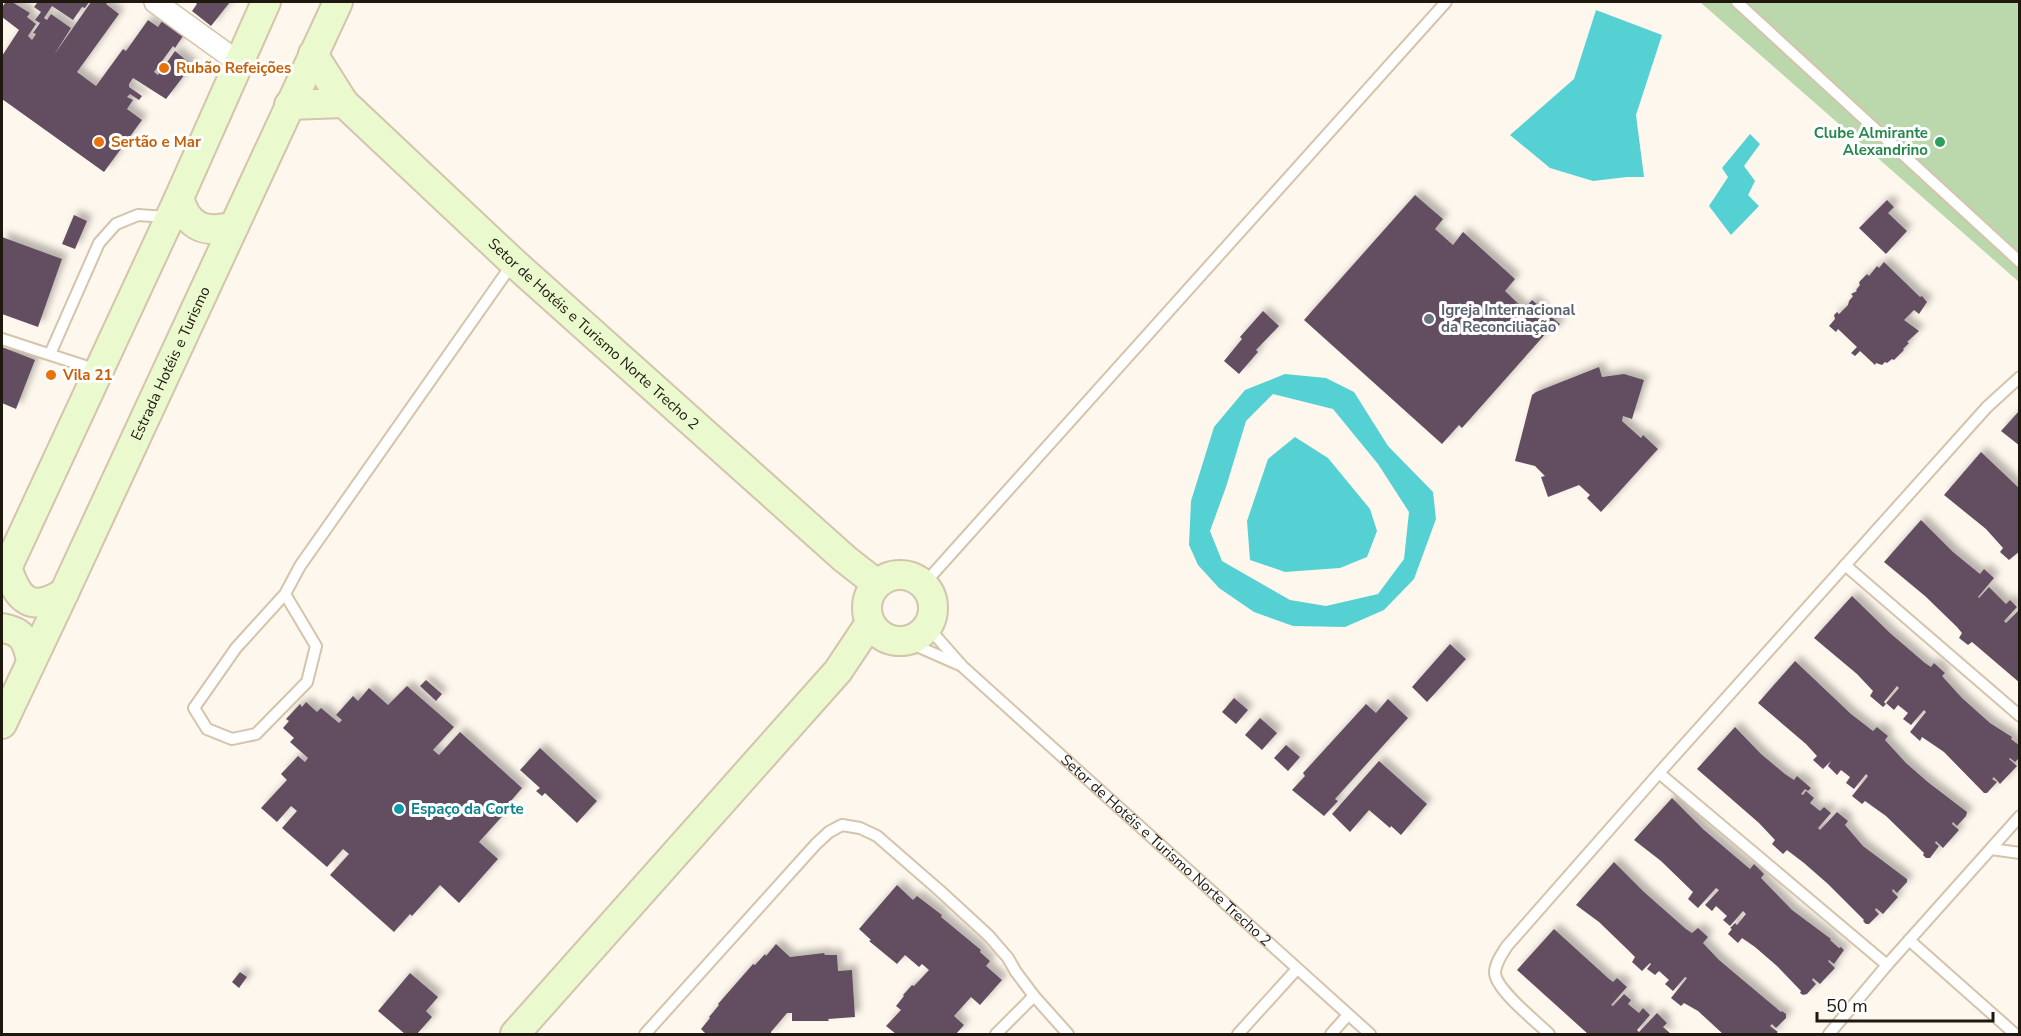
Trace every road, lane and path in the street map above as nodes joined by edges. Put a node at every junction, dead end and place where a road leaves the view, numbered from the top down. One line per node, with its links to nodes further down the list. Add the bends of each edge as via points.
1 (155, 2): 7 (street)
2 (266, 2): 7 (main road)
3 (338, 2): 6 (main road, Estrada Hotéis e Turismo)
4 (1446, 2): 20 (lane)
5 (1737, 2): 13 (lane)
6 (313, 54): 8 (main road, Setor de Hotéis e Turismo Norte Trecho 2); 9 (main road, Estrada Hotéis e Turismo)
7 (238, 62): 10 (main road)
8 (344, 103): 9 (main road); 12 (main road, Setor de Hotéis e Turismo Norte Trecho 2)
9 (289, 105): 11 (main road, Estrada Hotéis e Turismo)
10 (175, 208): 11 (main road, via 196,225 213,230); 15 (lane, via 116,224 99,243); 16 (main road)
11 (234, 226): 21 (main road, Estrada Hotéis e Turismo)
12 (513, 262): 22 (lane, via 300,566); 23 (main road, Setor de Hotéis e Turismo Norte Trecho 2, via 845,559)
13 (2019, 262)
14 (2, 339): 15 (lane)
15 (50, 354): 16 (lane)
16 (98, 370): 19 (main road)
17 (2019, 377): 18 (lane, via 1987,407)
18 (1845, 565): 27 (lane); 29 (lane)
19 (4, 573): 21 (main road, via 17,593 31,602 43,603)
20 (923, 585): 23 (main road, via 932,604 932,615); 23 (main road, via 900,575 888,577)
21 (64, 593): 25 (main road, Estrada Hotéis e Turismo)
22 (285, 594): 22 (lane, via 236,648 194,708 207,729 232,739 256,734 307,682 316,646)
23 (889, 619): 26 (lane, Setor de Hotéis e Turismo Norte Trecho 2); 26 (lane, Setor de Hotéis e Turismo Norte Trecho 2); 38 (main road, via 838,671)
24 (2, 628): 25 (main road, via 23,637)
25 (31, 661): 28 (main road, Estrada Hotéis e Turismo)
26 (963, 667): 35 (lane, Setor de Hotéis e Turismo Norte Trecho 2)
27 (2019, 716)
28 (2, 724)
29 (1659, 773): 34 (lane); 45 (lane, via 1498,960 1495,972 1499,983)
30 (2019, 816): 31 (lane)
31 (1990, 849): 32 (lane); 33 (lane)
32 (2019, 853)
33 (1909, 940): 34 (lane); 47 (lane)
34 (1887, 965): 46 (lane)
35 (1297, 969): 37 (lane, Setor de Hotéis e Turismo Norte Trecho 2); 42 (lane)
36 (1034, 996): 39 (lane, via 998,945 939,890 877,836 842,825 816,844); 40 (lane); 41 (lane)
37 (1348, 1015): 43 (lane); 44 (lane, Setor de Hotéis e Turismo Norte Trecho 2)
38 (515, 1035)
39 (645, 1035)
40 (996, 1035)
41 (1068, 1035)
42 (1238, 1035)
43 (1331, 1035)
44 (1370, 1035)
45 (1549, 1035)
46 (1828, 1035)
47 (2016, 1035)

